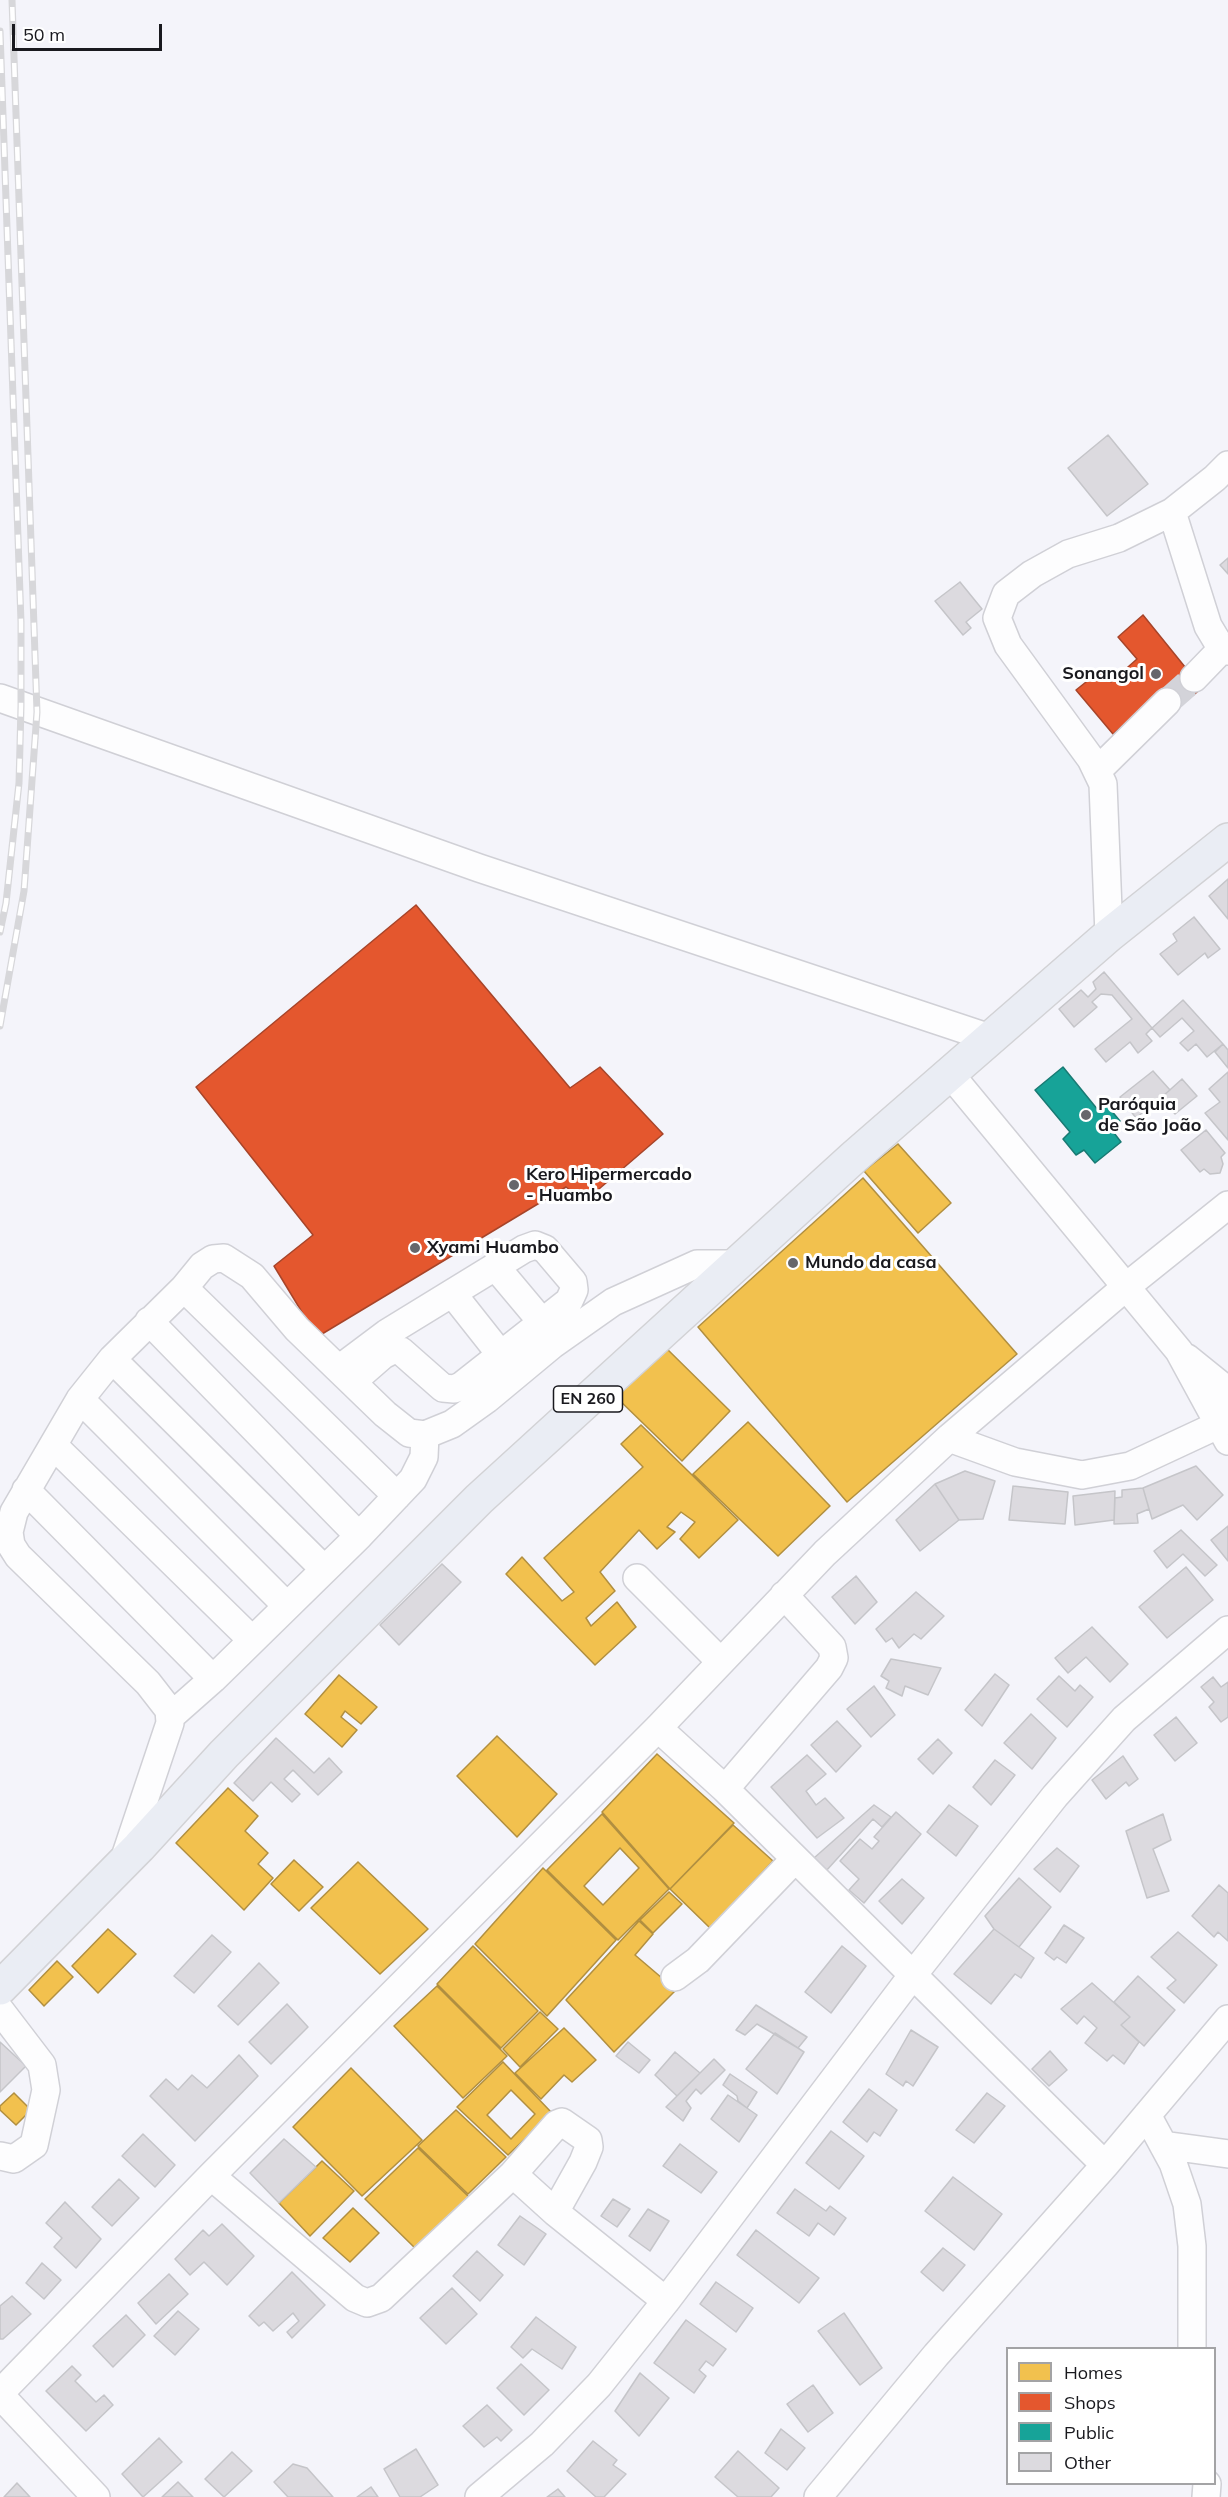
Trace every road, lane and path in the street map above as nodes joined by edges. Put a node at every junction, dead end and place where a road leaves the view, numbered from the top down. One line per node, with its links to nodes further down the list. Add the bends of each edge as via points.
1 (1228, 465): 2 (street)
2 (1172, 512): 3 (street, via 1208,626); 7 (street, via 1119,538 1068,554 1032,574 1006,594 997,618 1008,645)
3 (1226, 649): 4 (street)
4 (1194, 678)
5 (0, 698): 10 (street, via 479,868)
6 (1167, 702): 7 (street)
7 (1096, 771): 9 (street, via 1103,784)
8 (1223, 841): 9 (main road, EN 260)
9 (1109, 935): 10 (main road, EN 260)
10 (990, 1038): 11 (main road, EN 260)
11 (950, 1074): 13 (main road, EN 260); 15 (street)
12 (1228, 1205): 15 (street)
13 (738, 1264): 27 (street, via 697,1263 613,1302 452,1424); 45 (main road, EN 260, via 479,1499 225,1754)
14 (495, 1266): 17 (street); 19 (street); 19 (street, via 535,1245 545,1249 573,1282 574,1290 568,1301)
15 (1127, 1286): 20 (street); 28 (street)
16 (184, 1288): 18 (street); 23 (street, via 202,1266 224,1258 252,1276 297,1329); 31 (street)
17 (452, 1293): 21 (street); 23 (street, via 387,1333)
18 (149, 1322): 22 (street); 32 (street)
19 (542, 1322): 21 (street)
20 (1179, 1351): 24 (street); 26 (street)
21 (501, 1354): 23 (street, via 454,1389 443,1388 401,1351 393,1350)
22 (112, 1359): 25 (street); 33 (street)
23 (346, 1376): 27 (street, via 409,1433)
24 (1228, 1391)
25 (80, 1399): 29 (street); 36 (street)
26 (1225, 1427): 28 (street, via 1130,1467 1082,1475 1015,1462)
27 (425, 1435): 31 (street, via 424,1457 413,1479)
28 (949, 1438): 35 (street)
29 (54, 1446): 30 (street); 38 (street)
30 (26, 1490): 40 (street); 41 (street, via 9,1532 11,1545 35,1574 148,1683 170,1710)
31 (397, 1496): 32 (street)
32 (359, 1536): 33 (street)
33 (324, 1569): 36 (street)
34 (637, 1578): 39 (street)
35 (784, 1595): 39 (street); 43 (street, via 832,1647 834,1658)
36 (286, 1605): 38 (street)
37 (1228, 1630): 46 (street, via 1124,1719 1055,1796)
38 (252, 1640): 40 (street)
39 (721, 1662): 42 (street)
40 (213, 1679): 41 (street)
41 (170, 1717): 45 (street, via 161,1756)
42 (658, 1728): 43 (street); 57 (street)
43 (725, 1789): 44 (street)
44 (795, 1859): 46 (street); 47 (street, via 698,1960)
45 (124, 1863): 48 (main road, EN 260)
46 (912, 1976): 55 (street); 59 (street)
47 (675, 1977)
48 (0, 1988)
49 (0, 2010): 54 (street, via 42,2065 46,2090 34,2145 14,2159)
50 (1228, 2019): 51 (street)
51 (1147, 2115): 52 (street); 55 (street)
52 (1163, 2145): 53 (street); 60 (street, via 1187,2204 1192,2246)
53 (1228, 2154)
54 (0, 2156)
55 (1105, 2165): 64 (street, via 936,2355)
56 (513, 2174): 57 (street, via 381,2298 367,2303 355,2298); 58 (street); 58 (street, via 557,2124 562,2122 588,2140 584,2162)
57 (211, 2176): 61 (street)
58 (555, 2212): 59 (street)
59 (666, 2301): 63 (street, via 598,2385 542,2444)
60 (1192, 2347)
61 (0, 2394): 62 (street)
62 (96, 2497)
63 (479, 2497)
64 (818, 2497)

